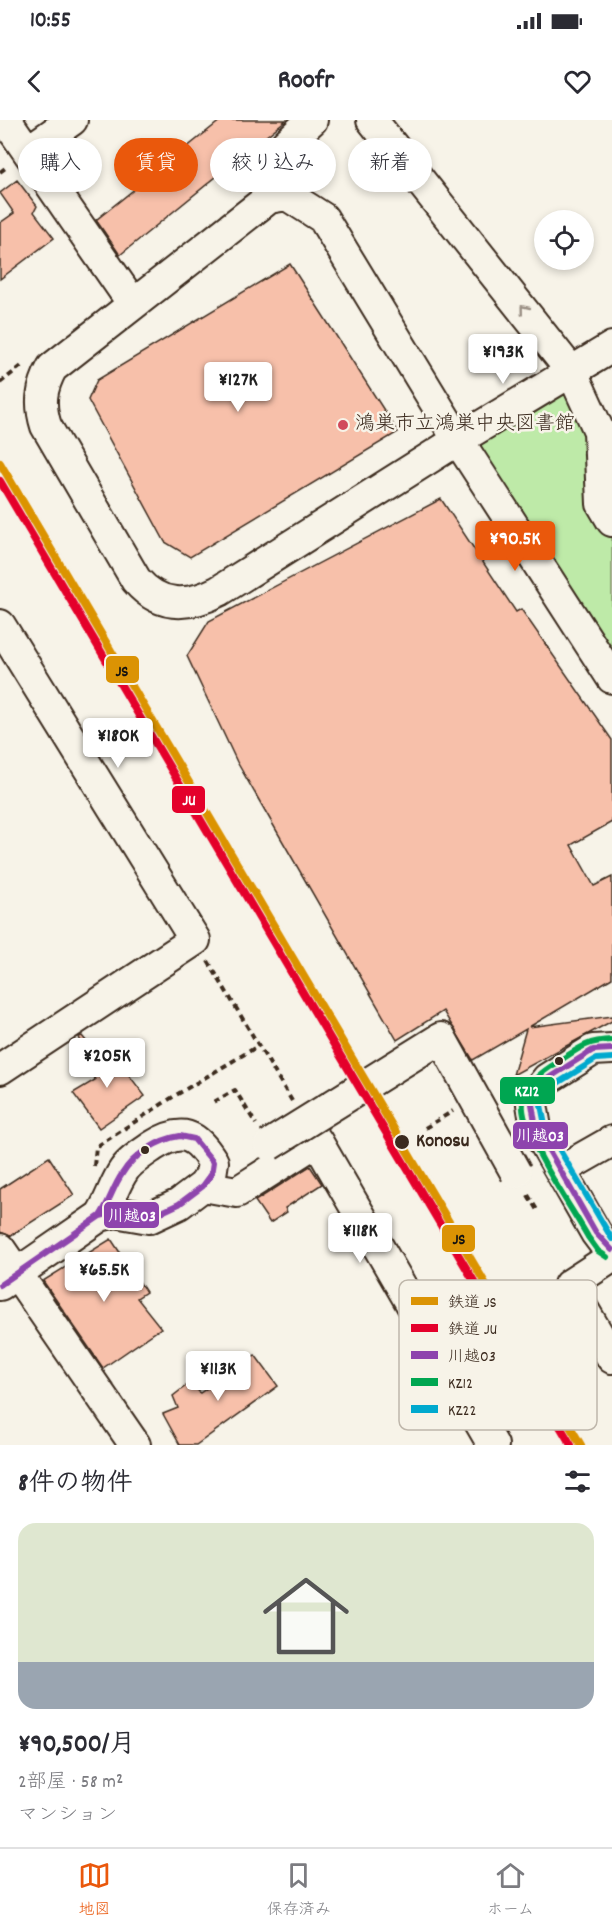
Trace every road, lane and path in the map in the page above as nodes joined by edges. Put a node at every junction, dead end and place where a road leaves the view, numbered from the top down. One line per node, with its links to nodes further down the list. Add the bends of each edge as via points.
1 (72, 120): 5 (street)
2 (312, 120): 8 (street, via 286,144)
3 (372, 120): 11 (street, one-way to 3)
4 (3, 129): 6 (street)
5 (46, 138)
6 (18, 142)
7 (56, 192): 9 (street)
8 (287, 195): 9 (street, via 269,198); 12 (street, via 323,218)
9 (133, 304): 12 (street, via 52,368 41,394 41,411 46,426 136,579 157,597 170,602 193,602 219,591)
10 (612, 348): 11 (street)
11 (572, 372): 12 (street); 13 (street, via 599,431 602,504)
12 (458, 440): 15 (street)
13 (612, 521)
14 (0, 625): 16 (street)
15 (612, 678)
16 (195, 940): 18 (street); 20 (path)
17 (612, 1049): 24 (street, via 593,1050 547,1079 535,1094 532,1117)
18 (0, 1068)
19 (213, 1102): 22 (path, via 235,1090)
20 (294, 1103)
21 (612, 1141): 24 (street)
22 (269, 1144): 25 (street, bridge, via 441,1038)
23 (125, 1168): 26 (street, via 153,1146 179,1134 204,1148 213,1162 211,1175); 27 (street); 28 (street)
24 (561, 1170): 29 (street)
25 (516, 1173)
26 (203, 1186): 28 (street, via 179,1204); 33 (street, via 237,1192 317,1142)
27 (100, 1216): 28 (street, via 115,1212); 31 (street)
28 (149, 1218)
29 (608, 1238): 32 (street)
30 (0, 1249): 31 (street)
31 (8, 1279): 37 (street)
32 (573, 1280)
33 (399, 1283)
34 (597, 1333): 35 (street)
35 (612, 1358)
36 (484, 1430): 38 (street)
37 (135, 1445)
38 (493, 1445)

